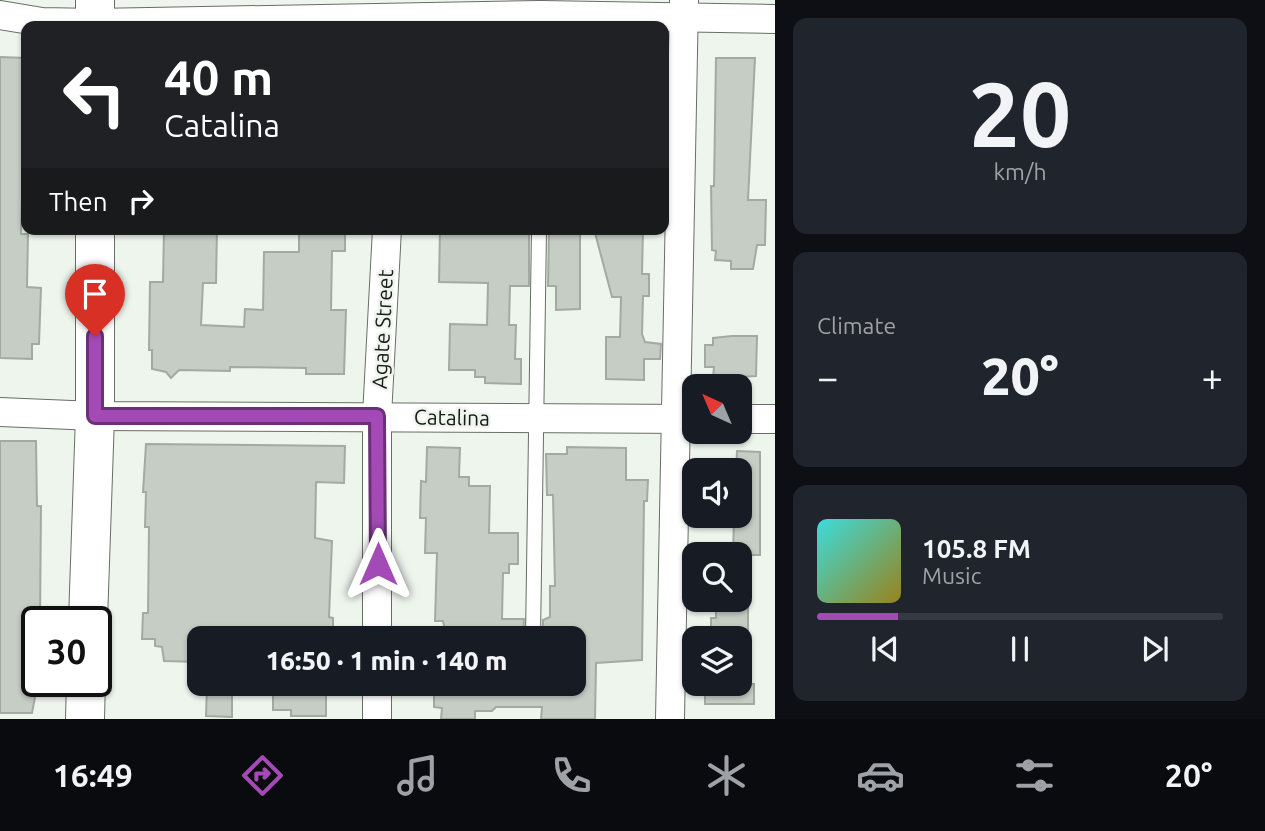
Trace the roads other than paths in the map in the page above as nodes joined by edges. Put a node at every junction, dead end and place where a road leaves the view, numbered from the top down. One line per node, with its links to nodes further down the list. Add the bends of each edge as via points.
1 (685, 9): 2 (street); 6 (street); 12 (street)
2 (543, 14): 4 (street)
3 (0, 15): 7 (street)
4 (398, 15): 5 (street)
5 (95, 16): 8 (street)
6 (775, 19)
7 (36, 21)
8 (51, 21)
9 (95, 235): 14 (street)
10 (387, 235): 15 (street, Agate Street)
11 (539, 235): 16 (lane)
12 (684, 374)
13 (0, 412): 14 (street, Catalina)
14 (95, 416): 15 (street, Catalina); 21 (street)
15 (377, 416): 16 (street, Catalina); 22 (street, Agate Street)
16 (538, 417): 17 (street, Catalina); 23 (lane)
17 (682, 419)
18 (752, 419): 19 (street)
19 (775, 419)
20 (683, 444): 28 (street)
21 (89, 606)
22 (377, 626)
23 (533, 626)
24 (377, 696): 27 (street)
25 (86, 697): 26 (street)
26 (85, 719)
27 (377, 719)
28 (670, 719)

